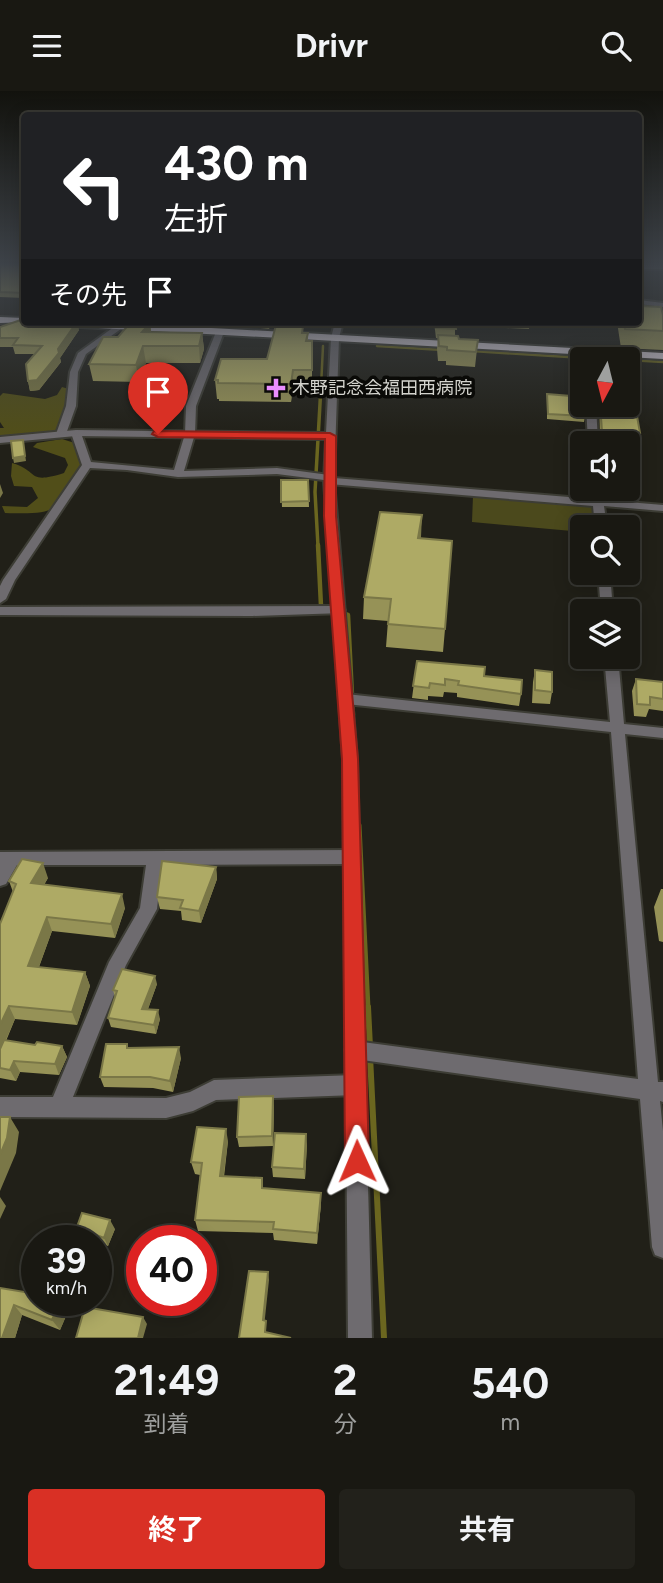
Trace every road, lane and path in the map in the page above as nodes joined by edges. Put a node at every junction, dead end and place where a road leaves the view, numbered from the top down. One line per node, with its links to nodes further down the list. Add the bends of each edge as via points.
1 (6, 323): 5 (street)
2 (125, 326): 13 (street, via 82,353)
3 (140, 326): 6 (highway)
4 (338, 326): 7 (street)
5 (0, 330)
6 (220, 332): 7 (highway); 12 (street, via 191,406)
7 (335, 338): 8 (highway); 14 (street)
8 (570, 354)
9 (640, 356): 10 (highway)
10 (663, 356)
11 (76, 433): 12 (street); 13 (street); 16 (street)
12 (190, 434): 14 (street); 17 (street)
13 (61, 435): 15 (street)
14 (330, 436): 18 (street)
15 (0, 440)
16 (87, 465): 17 (street); 22 (street)
17 (177, 474): 18 (street, via 277,471)
18 (329, 479): 19 (street); 23 (street)
19 (598, 503): 20 (street); 21 (street)
20 (663, 508)
21 (600, 515)
22 (0, 599)
23 (339, 610): 24 (street); 26 (street)
24 (0, 611)
25 (612, 669): 27 (street)
26 (346, 699): 27 (street); 29 (street)
27 (617, 727): 28 (street); 35 (street)
28 (663, 733)
29 (352, 857): 30 (street); 33 (street)
30 (155, 858): 31 (street); 37 (street, via 148,909 118,962)
31 (6, 859): 32 (street)
32 (0, 879)
33 (355, 1050): 34 (street); 35 (street)
34 (356, 1085): 37 (street, via 214,1090 166,1108); 39 (street)
35 (657, 1091): 38 (street)
36 (0, 1107): 37 (street)
37 (59, 1107)
38 (663, 1247)
39 (360, 1338)

